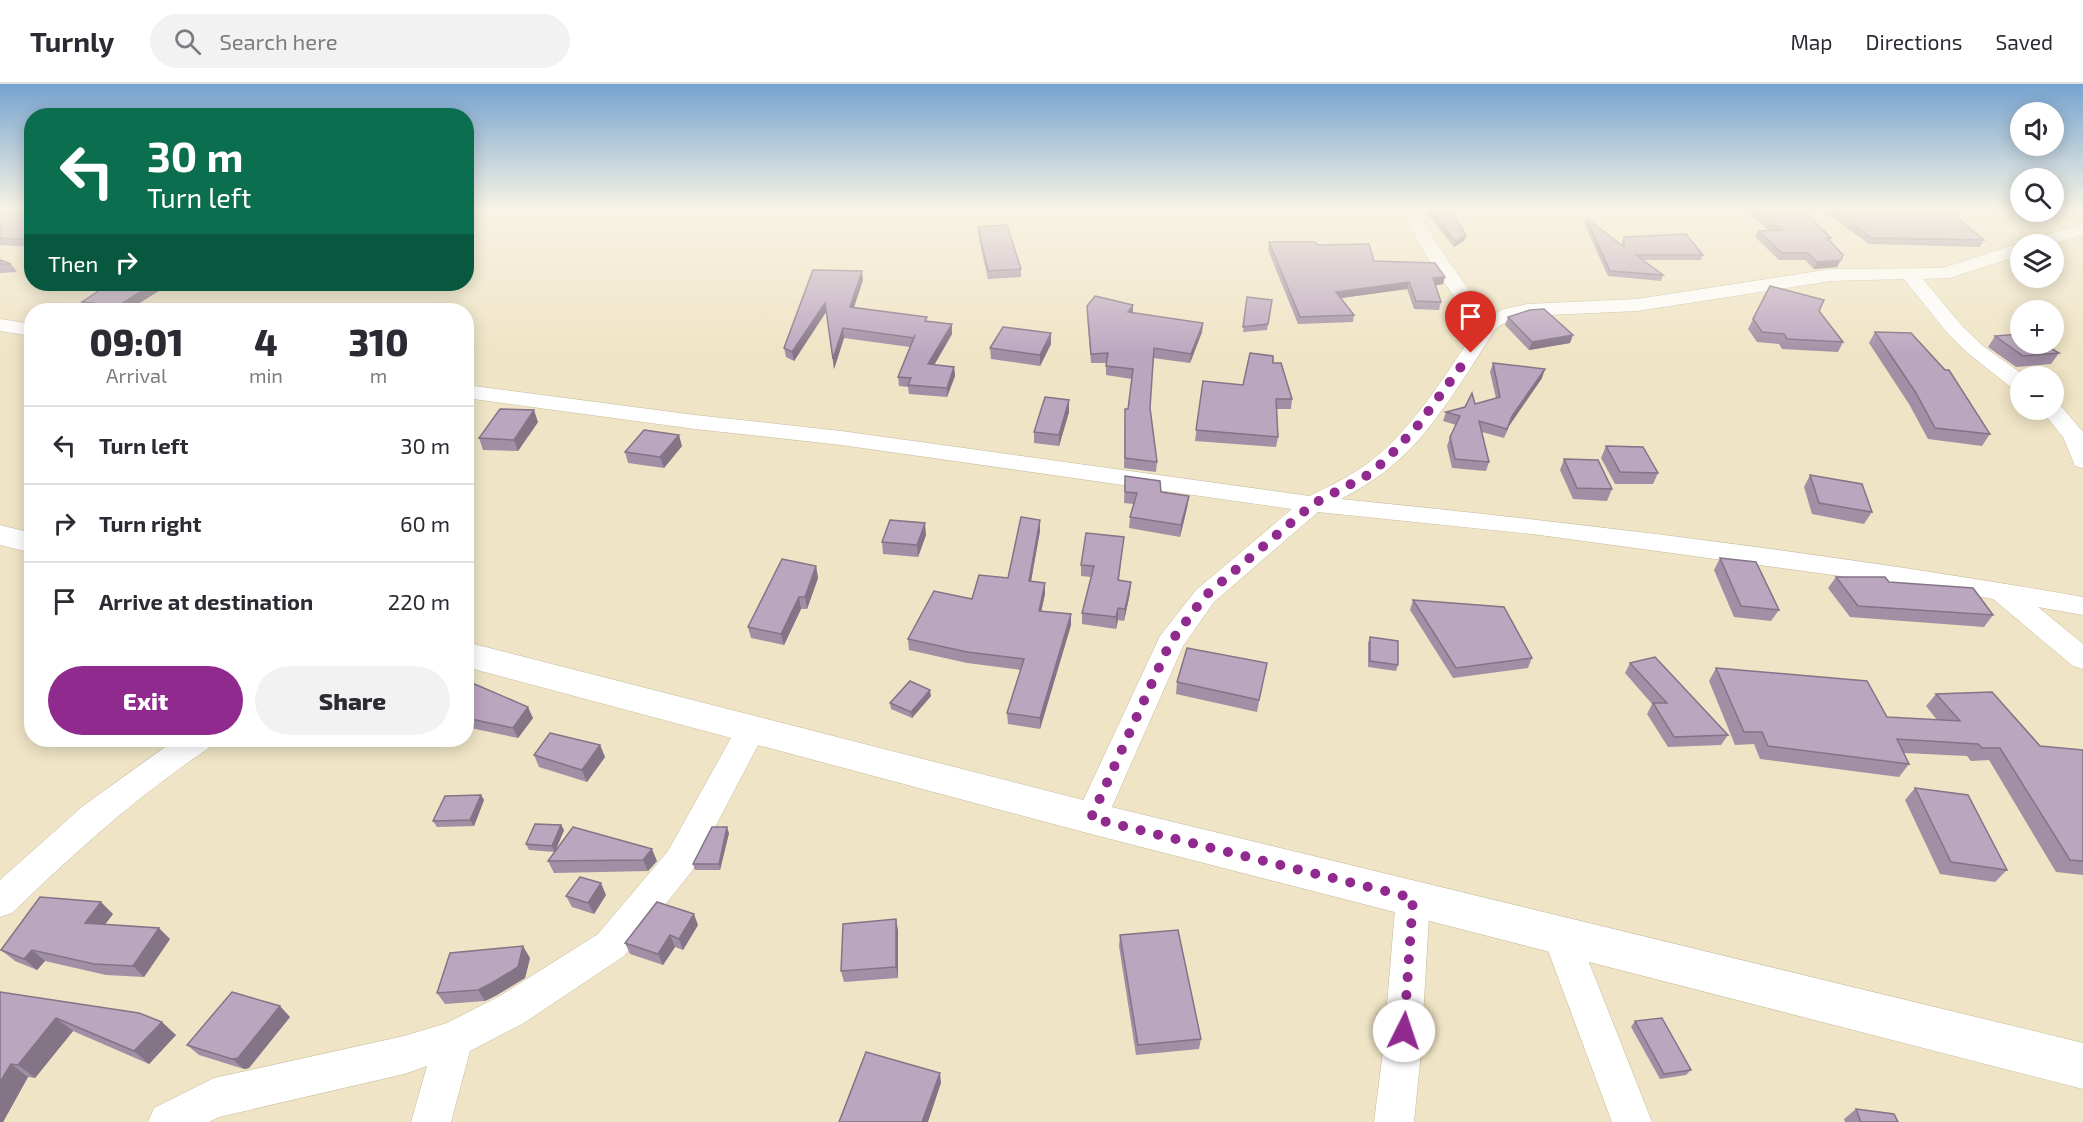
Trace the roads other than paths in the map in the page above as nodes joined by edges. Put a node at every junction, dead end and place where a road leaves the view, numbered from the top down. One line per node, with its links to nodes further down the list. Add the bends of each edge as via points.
1 (1437, 258): 5 (street)
2 (1991, 258): 3 (street, via 1943,274)
3 (1910, 275): 5 (street, via 1832,275 1637,305 1527,310); 7 (street, via 1956,331)
4 (0, 325): 6 (street)
5 (1485, 327): 11 (street, via 1419,424 1386,460 1366,476)
6 (24, 329)
7 (2010, 376)
8 (474, 392): 11 (street, via 841,438)
9 (2061, 420): 10 (street, via 2074,435)
10 (2083, 461)
11 (1313, 504): 14 (street, via 1532,526); 20 (street, via 1205,596 1170,643)
12 (0, 536): 13 (main road)
13 (24, 541)
14 (2000, 590): 15 (street); 17 (street)
15 (2083, 606)
16 (474, 656): 18 (main road)
17 (2083, 659)
18 (751, 730): 20 (main road); 24 (street, via 680,861 611,945 511,1010)
19 (186, 747): 22 (street, via 158,764 103,809)
20 (1091, 818): 21 (main road)
21 (1413, 898): 23 (main road); 28 (street)
22 (0, 902)
23 (1561, 937): 25 (main road); 29 (street)
24 (454, 1039): 26 (street, via 404,1055 214,1098); 27 (street)
25 (2083, 1066)
26 (168, 1122)
27 (431, 1122)
28 (1394, 1122)
29 (1632, 1122)

